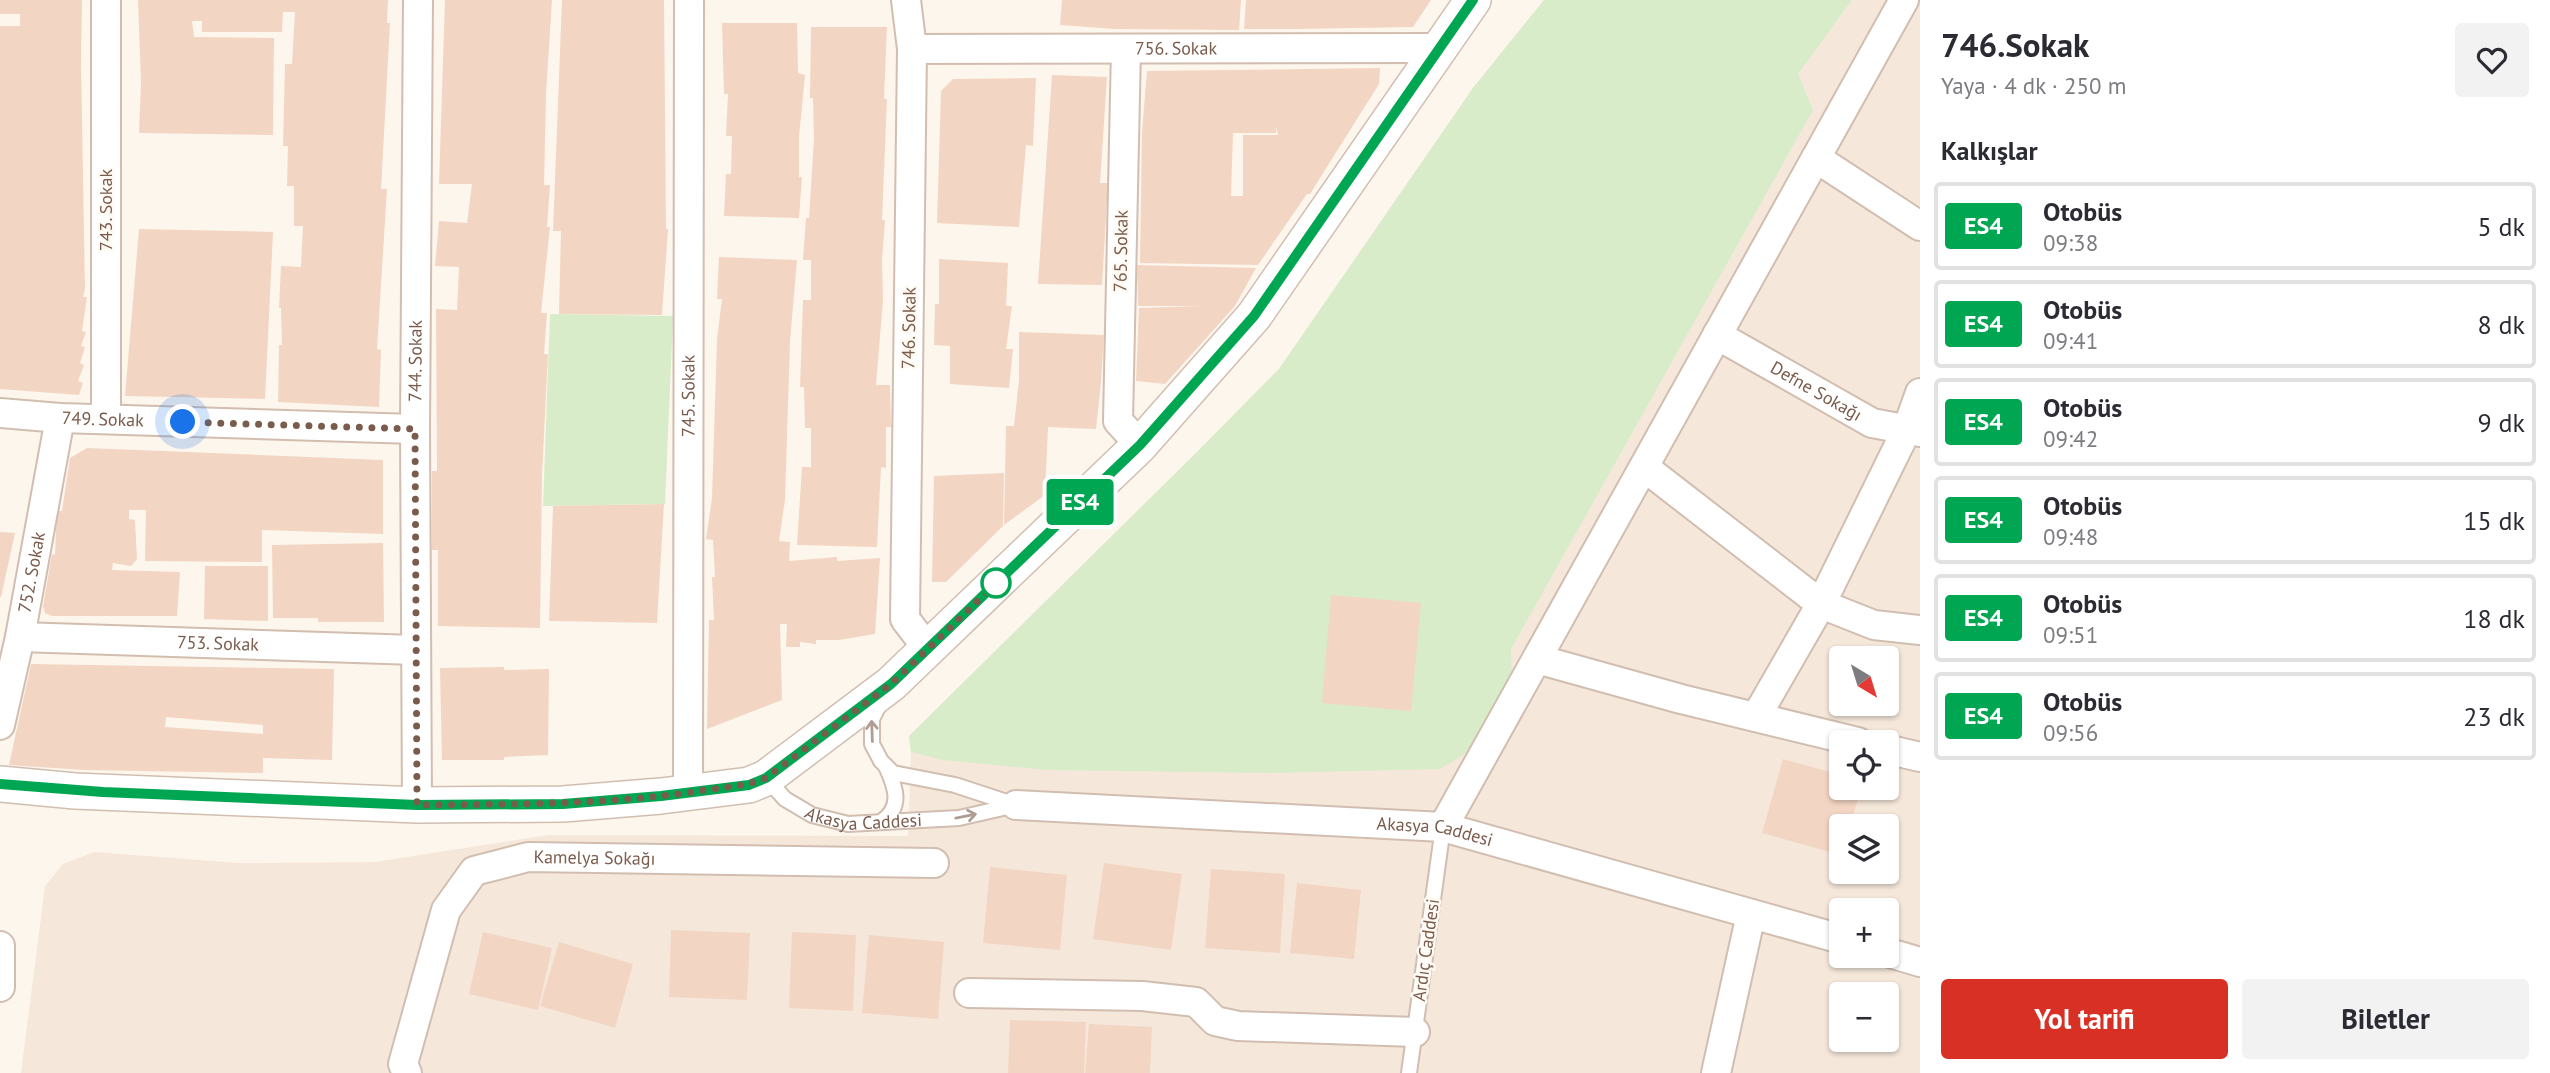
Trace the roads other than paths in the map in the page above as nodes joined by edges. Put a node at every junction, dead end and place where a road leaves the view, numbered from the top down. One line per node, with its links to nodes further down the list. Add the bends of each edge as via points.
1 (106, 0): 16 (street, 743. Sokak)
2 (418, 0): 17 (street, 744. Sokak)
3 (689, 0): 36 (street, 745. Sokak)
4 (906, 0): 8 (street, 746. Sokak)
5 (1474, 0): 7 (street)
6 (1904, 0): 10 (street)
7 (1439, 48): 9 (street, 756. Sokak); 19 (street, via 1254,316)
8 (912, 49): 9 (street, 756. Sokak); 24 (street, 746. Sokak, via 905,620)
9 (1126, 49): 19 (street, 765. Sokak, via 1118,421)
10 (1816, 158): 11 (street); 12 (street)
11 (1920, 226)
12 (1717, 335): 18 (street, Defne Sokağı, via 1872,423); 20 (street)
13 (1920, 393): 18 (street)
14 (0, 413): 15 (street, 749. Sokak)
15 (60, 418): 16 (street, 749. Sokak); 23 (street, 752. Sokak)
16 (106, 419): 17 (street, 749. Sokak)
17 (415, 429): 25 (street, 744. Sokak)
18 (1913, 431): 21 (street)
19 (1140, 445): 24 (street)
20 (1644, 467): 21 (street); 26 (street)
21 (1821, 604): 22 (street, via 1874,625); 28 (street)
22 (1920, 630)
23 (20, 637): 25 (street, 753. Sokak); 29 (street, 752. Sokak)
24 (928, 649): 27 (street)
25 (416, 650): 37 (street, 744. Sokak)
26 (1537, 659): 28 (street); 40 (street)
27 (891, 684): 33 (lane, one-way to 27, via 872,744 872,719); 34 (street)
28 (1756, 717): 30 (street)
29 (0, 725)
30 (1829, 735)
31 (1899, 752): 32 (street)
32 (1920, 757)
33 (885, 765): 38 (lane, Akasya Caddesi, via 893,773 955,785); 39 (lane, via 897,790 896,806)
34 (766, 778): 36 (street, via 749,785); 39 (lane, Akasya Caddesi, via 785,799 812,815 848,824)
35 (0, 785): 37 (street)
36 (688, 793): 37 (street, via 563,804)
37 (417, 805)
38 (1016, 805): 39 (lane, Akasya Caddesi, one-way to 38, via 959,818); 40 (street, Akasya Caddesi)
39 (881, 822)
40 (1443, 827): 42 (street, Akasya Caddesi); 50 (lane, Ardıç Caddesi)
41 (934, 863): 51 (street, Kamelya Sokağı, via 528,857 474,871 446,911 403,1064)
42 (1751, 914): 43 (street, Akasya Caddesi); 53 (street)
43 (1829, 936)
44 (0, 946): 47 (street)
45 (1899, 956): 46 (street)
46 (1920, 962)
47 (0, 978): 48 (street)
48 (0, 987)
49 (969, 993): 50 (street, via 1142,996 1195,1002 1215,1021 1238,1026)
50 (1415, 1032): 52 (lane, Ardıç Caddesi)
51 (407, 1073)
52 (1409, 1073)
53 (1716, 1073)

